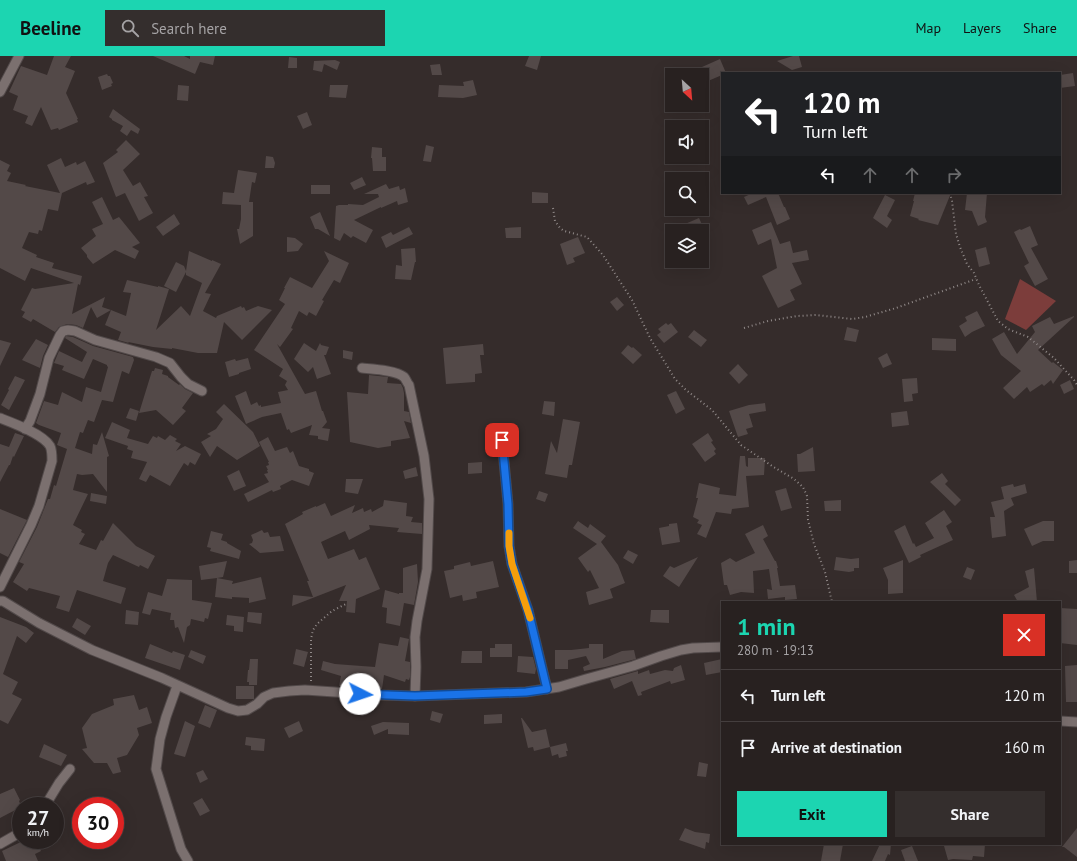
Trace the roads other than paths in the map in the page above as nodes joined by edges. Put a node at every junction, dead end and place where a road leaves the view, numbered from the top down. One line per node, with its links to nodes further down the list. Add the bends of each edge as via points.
1 (19, 56): 2 (street)
2 (0, 92)
3 (362, 368): 13 (street, via 396,373 406,380 424,456 429,499 427,569 415,637)
4 (202, 391): 6 (street, via 180,377 170,363 68,330 60,335 49,358 40,394)
5 (0, 418): 6 (street)
6 (25, 429): 8 (street, via 46,440 51,447 52,461 39,506)
7 (502, 440): 12 (street, via 512,564 528,610)
8 (0, 587)
9 (0, 601): 11 (street, via 86,647)
10 (721, 647): 12 (street, via 681,650)
11 (177, 686): 13 (street, via 238,711 247,710 273,693 289,691); 20 (street, via 160,739 156,769 181,849)
12 (547, 689): 13 (street)
13 (415, 696)
14 (1061, 721): 15 (street)
15 (1077, 722)
16 (70, 769): 17 (street)
17 (50, 797)
18 (12, 837): 19 (street)
19 (0, 844)
20 (188, 861)

